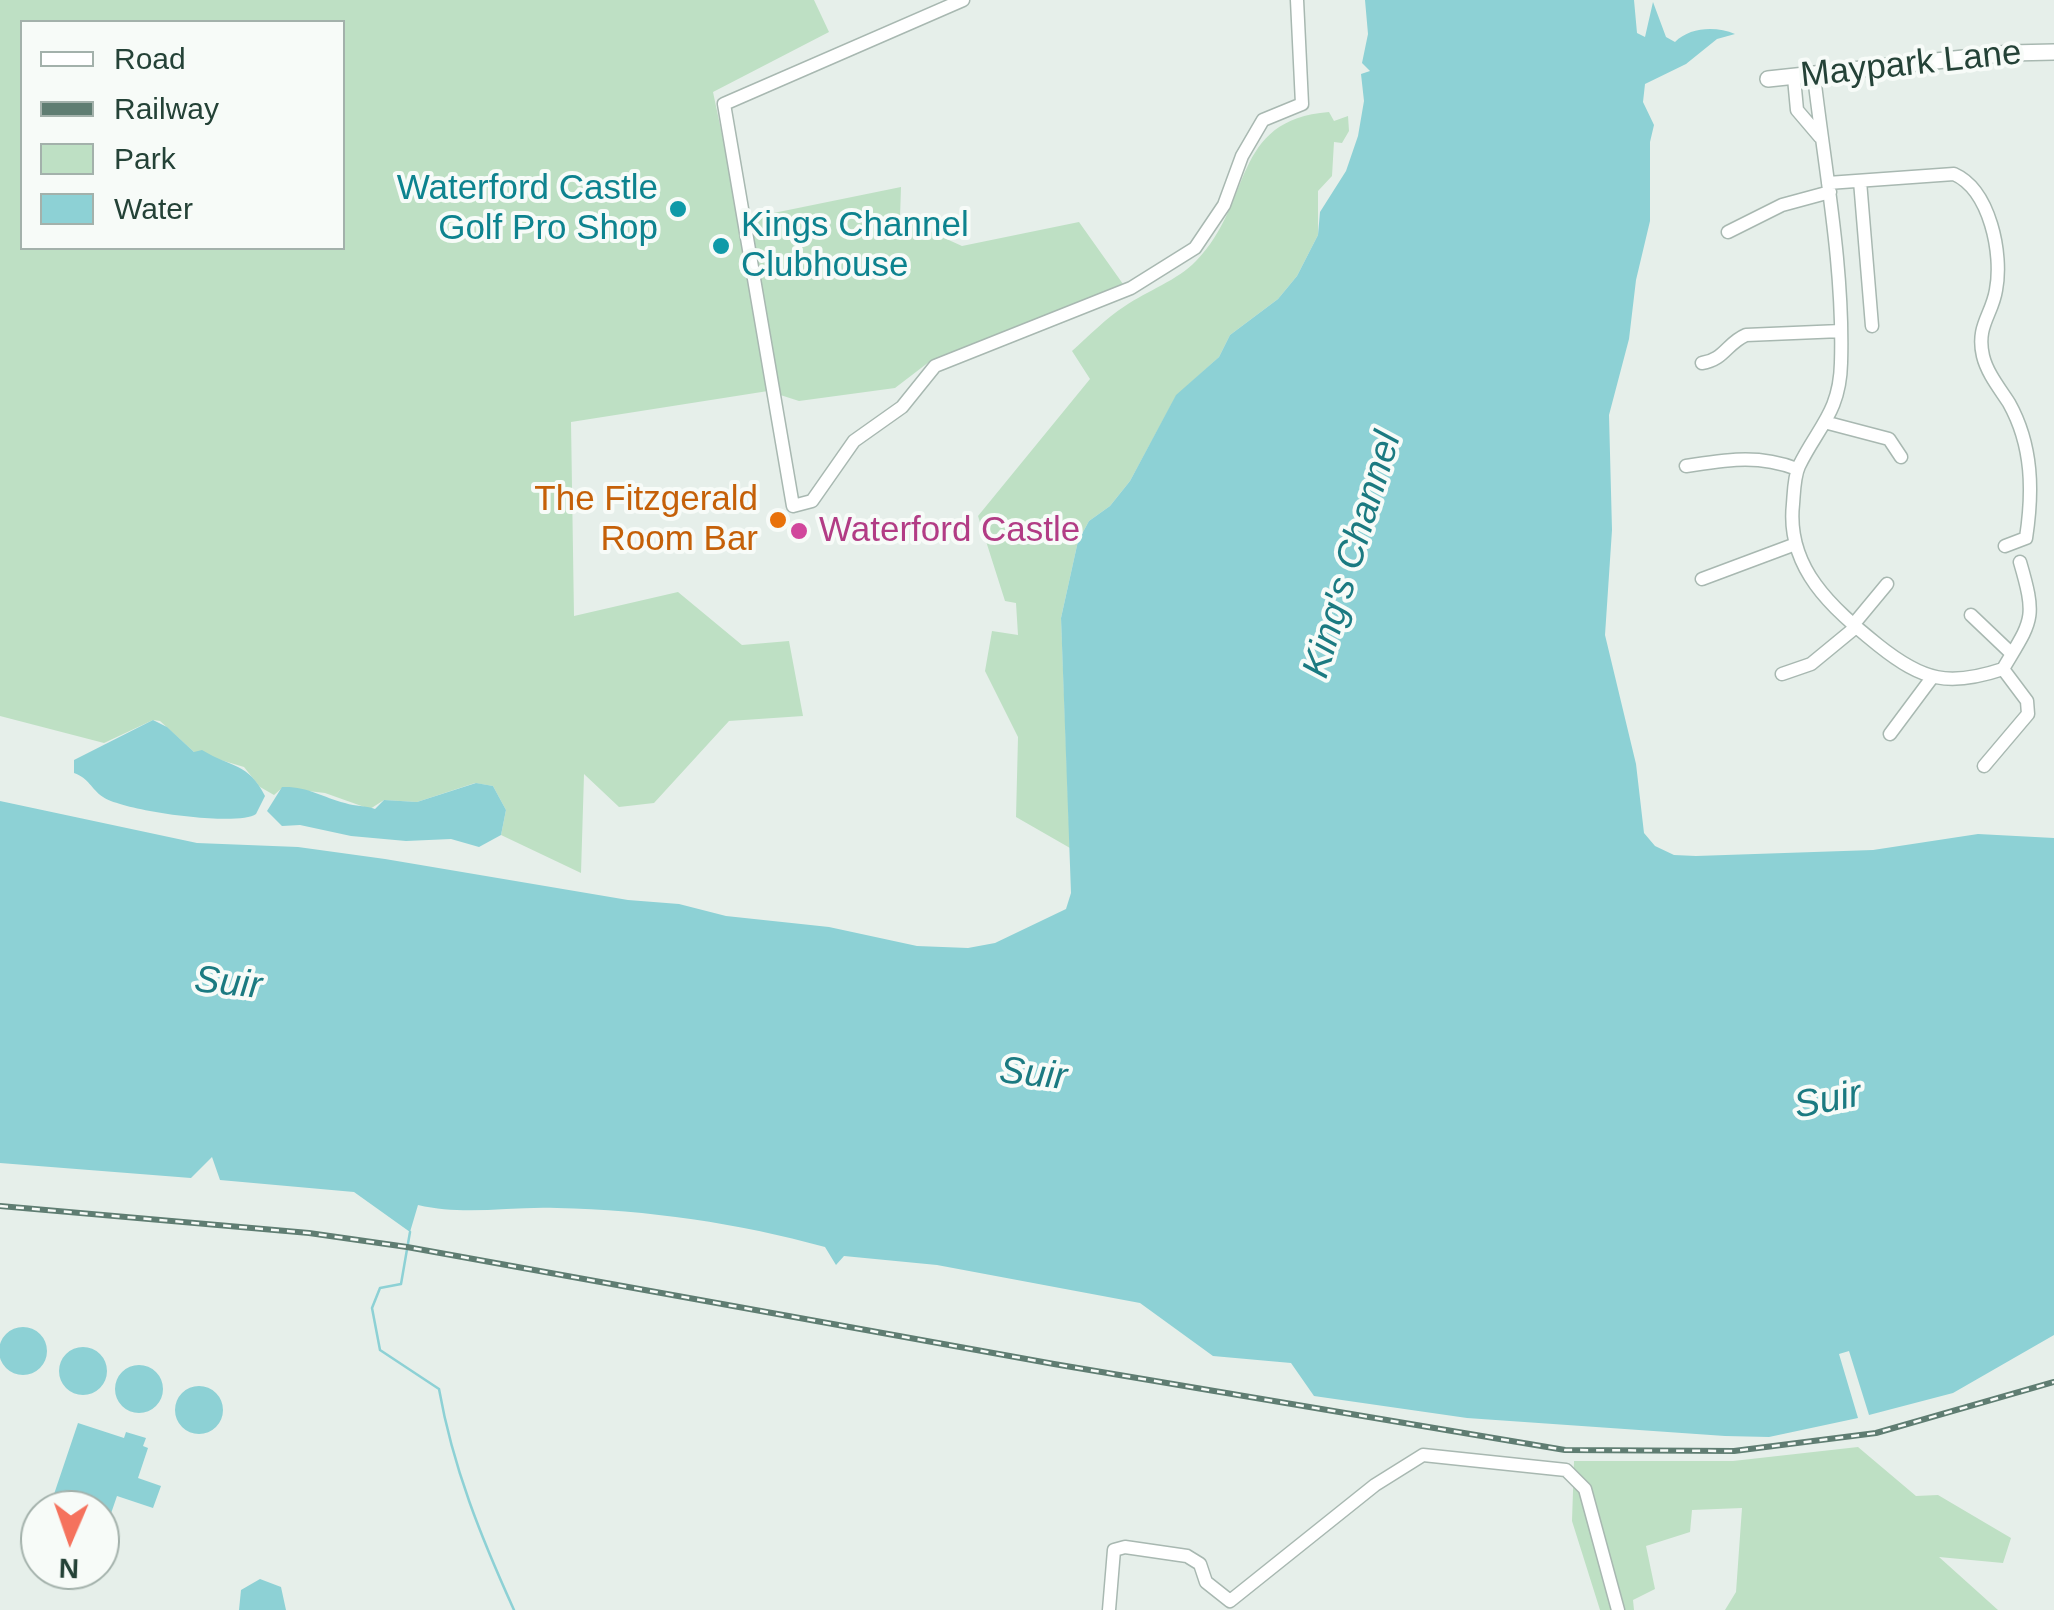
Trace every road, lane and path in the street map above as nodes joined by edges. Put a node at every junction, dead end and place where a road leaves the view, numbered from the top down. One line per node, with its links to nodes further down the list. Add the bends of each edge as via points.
1 (1297, 0): 2 (street, via 1302,104 1264,120 1224,205 1195,248 1131,288 934,366 902,407 854,441 812,501 794,506 724,104)
2 (955, 2)
3 (2054, 52): 4 (street, Maypark Lane)
4 (1814, 76): 5 (street, Maypark Lane); 7 (street)
5 (1794, 78): 6 (street, Maypark Lane); 7 (street, via 1797,110)
6 (1768, 79)
7 (1821, 139): 9 (street)
8 (1860, 181): 9 (street); 11 (street); 19 (street, via 1954,174 1980,196 1998,270 1981,334 1983,359 2011,407 2031,478 2026,538)
9 (1829, 187): 10 (street); 12 (street)
10 (1728, 232)
11 (1872, 326)
12 (1841, 331): 13 (street, via 1746,335 1719,360); 14 (street, via 1838,394)
13 (1702, 364)
14 (1828, 423): 15 (street, via 1888,439); 17 (street)
15 (1902, 457)
16 (1686, 466): 17 (street, via 1746,457)
17 (1797, 469): 18 (street)
18 (1793, 545): 21 (street); 24 (street, via 1820,594)
19 (2005, 546)
20 (2020, 562): 25 (street, via 2032,603 2026,636)
21 (1702, 579)
22 (1887, 584): 24 (street)
23 (1971, 615): 25 (street)
24 (1855, 626): 27 (street, via 1811,664); 28 (street)
25 (2012, 654): 26 (street)
26 (2004, 670): 28 (street, via 1970,680); 30 (street, via 2028,701 2028,714)
27 (1782, 674)
28 (1931, 679): 29 (street)
29 (1890, 734)
30 (1984, 766)
31 (1109, 1610): 32 (street, via 1114,1550 1187,1556 1230,1601 1375,1485 1424,1455 1566,1470 1585,1489)
32 (1618, 1610)

